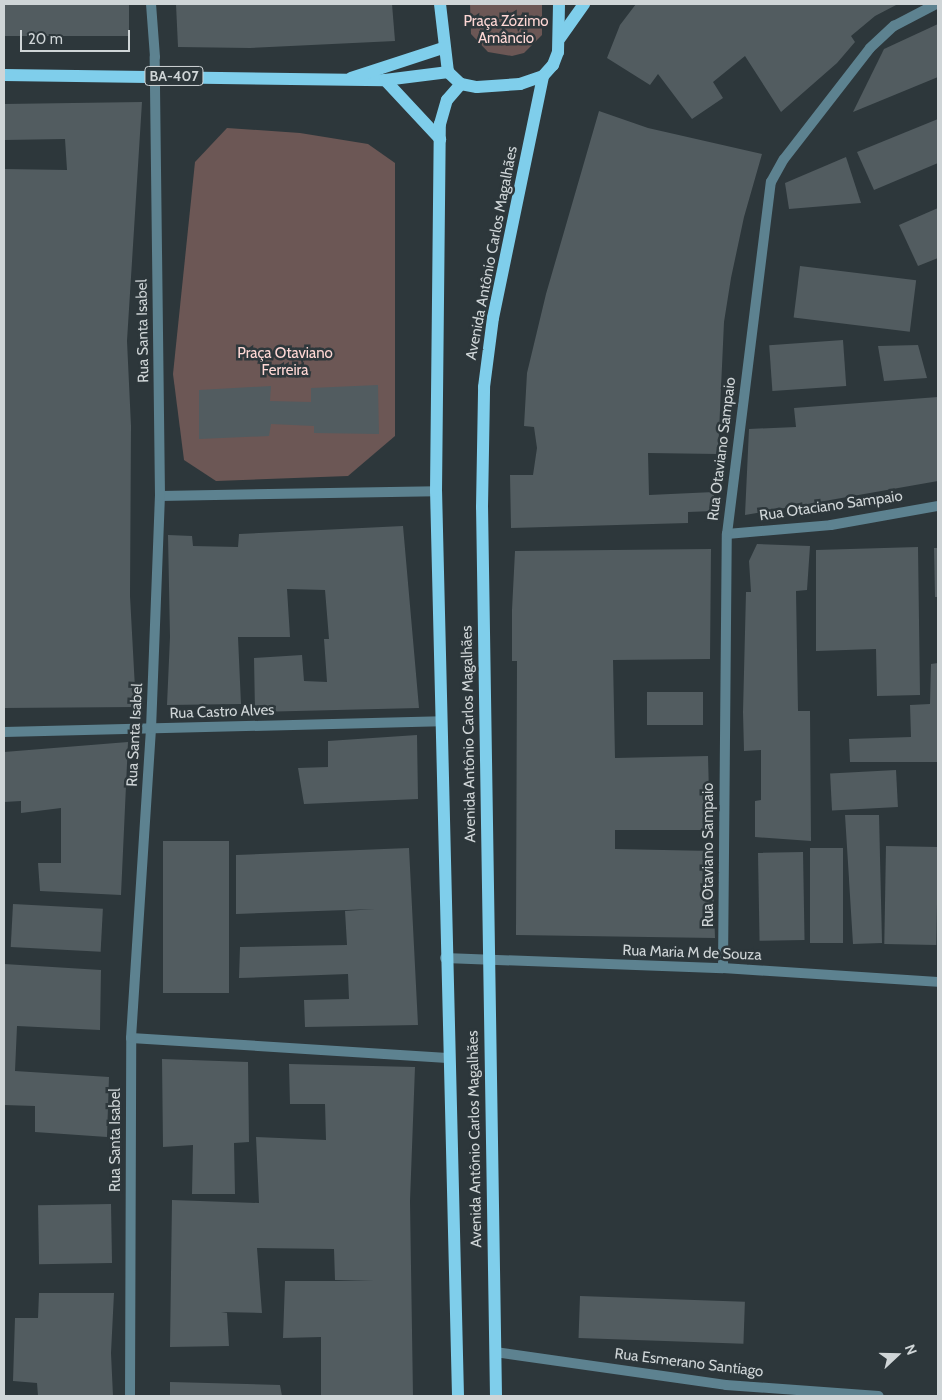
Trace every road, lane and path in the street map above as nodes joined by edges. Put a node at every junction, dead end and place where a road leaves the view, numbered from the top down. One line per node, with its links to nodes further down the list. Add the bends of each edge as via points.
1 (151, 4): 10 (street, Rua Santa Isabel)
2 (440, 4): 7 (main road)
3 (559, 4): 6 (main road)
4 (584, 4): 6 (main road)
5 (936, 4): 19 (street, Rua Otaviano Sampaio, via 894,26 870,48 784,160 771,182)
6 (560, 38): 11 (main road, Avenida Antônio Carlos Magalhães, via 553,65)
7 (443, 48): 8 (main road); 12 (main road)
8 (448, 72): 13 (main road); 14 (main road)
9 (4, 75): 10 (main road, BA-407)
10 (155, 75): 12 (main road, BA-407); 17 (street, Rua Santa Isabel)
11 (543, 76): 14 (main road, via 498,87); 24 (main road, Avenida Antônio Carlos Magalhães, via 493,318 484,386 482,507)
12 (344, 80): 13 (main road)
13 (385, 80): 15 (main road)
14 (460, 84): 15 (main road, Avenida Antônio Carlos Magalhães, via 443,107)
15 (440, 139): 16 (main road, Avenida Antônio Carlos Magalhães)
16 (436, 491): 17 (street); 20 (main road, Avenida Antônio Carlos Magalhães)
17 (160, 496): 21 (street, Rua Santa Isabel)
18 (938, 506): 19 (street, Rua Otaciano Sampaio, via 831,524)
19 (727, 534): 25 (street, Rua Otaviano Sampaio)
20 (441, 721): 21 (street, Rua Castro Alves); 23 (main road, Avenida Antônio Carlos Magalhães)
21 (151, 729): 22 (street, Rua Castro Alves); 27 (street, Rua Santa Isabel)
22 (4, 732)
23 (445, 958): 24 (street, Rua Maria M de Souza); 28 (main road, Avenida Antônio Carlos Magalhães)
24 (488, 961): 25 (street, Rua Maria M de Souza); 29 (main road, Avenida Antônio Carlos Magalhães)
25 (723, 968): 26 (street, Rua Maria M de Souza)
26 (938, 982)
27 (131, 1038): 28 (street); 30 (street, Rua Santa Isabel)
28 (447, 1058): 31 (main road, Avenida Antônio Carlos Magalhães)
29 (495, 1352): 32 (main road, Avenida Antônio Carlos Magalhães); 33 (street, Rua Esmerano Santiago, via 726,1385)
30 (130, 1396)
31 (458, 1396)
32 (496, 1396)
33 (879, 1396)

